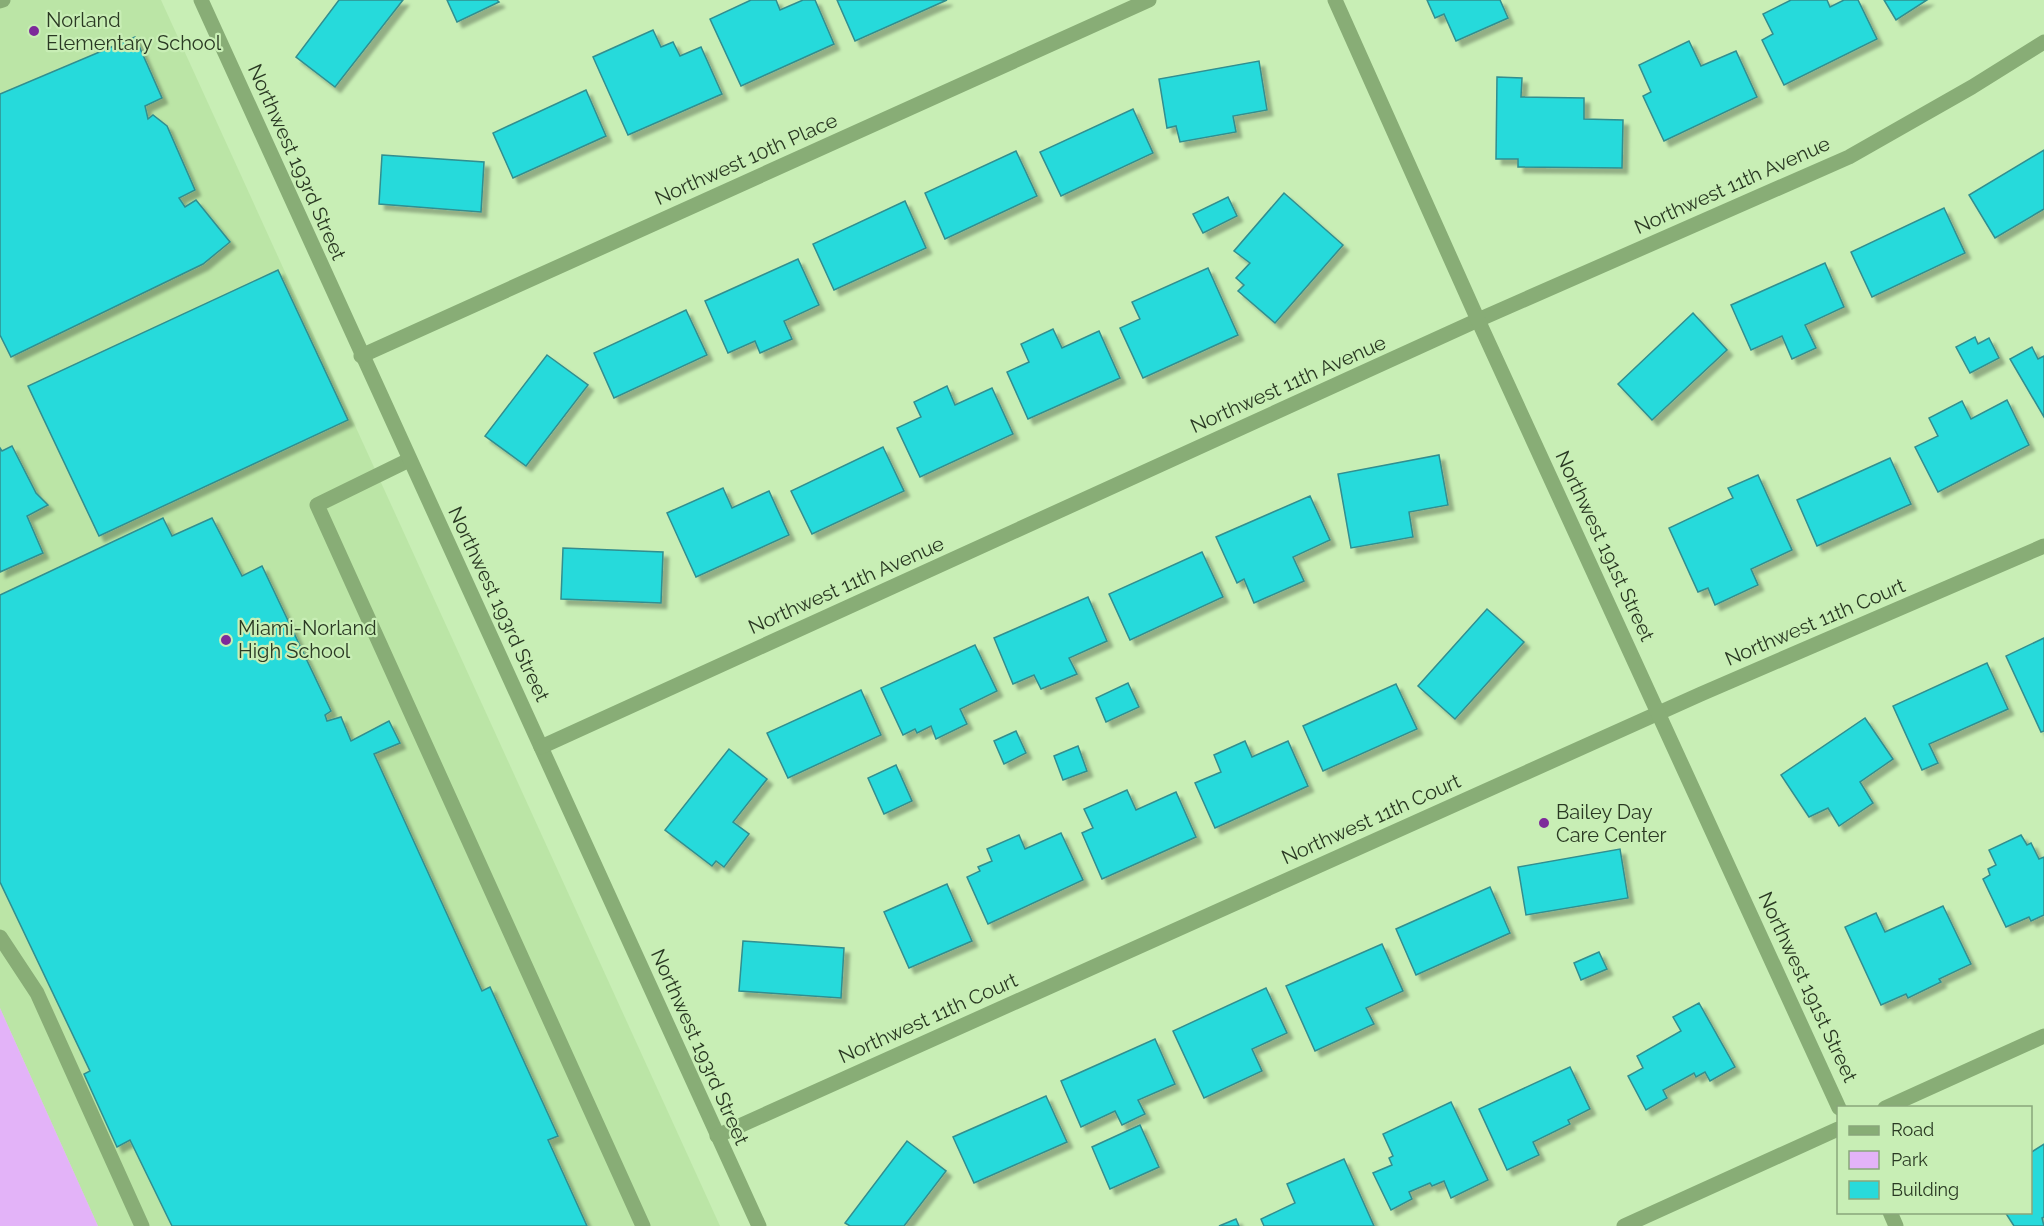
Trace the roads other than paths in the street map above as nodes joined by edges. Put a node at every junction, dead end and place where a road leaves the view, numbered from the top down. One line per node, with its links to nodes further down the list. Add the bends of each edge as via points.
1 (201, 0): 6 (street, Northwest 193rd Street)
2 (1149, 0): 6 (street, Northwest 10th Place)
3 (1335, 0): 5 (street, Northwest 191st Street)
4 (2044, 42): 5 (street, Northwest 11th Avenue, via 1849,157)
5 (1478, 320): 9 (street, Northwest 191st Street); 10 (street, Northwest 11th Avenue)
6 (361, 356): 7 (street, Northwest 193rd Street)
7 (409, 460): 10 (street, Northwest 193rd Street); 18 (street, via 317,505)
8 (2044, 546): 9 (street, Northwest 11th Court)
9 (1659, 713): 13 (street, Northwest 191st Street); 16 (street, Northwest 11th Court)
10 (541, 747): 16 (street, Northwest 193rd Street)
11 (0, 937): 17 (street, via 37,993)
12 (2044, 1036): 14 (street)
13 (1839, 1106)
14 (1887, 1106)
15 (1837, 1130): 20 (street)
16 (717, 1136): 19 (street, Northwest 193rd Street)
17 (142, 1226)
18 (643, 1226)
19 (759, 1226)
20 (1624, 1226)

